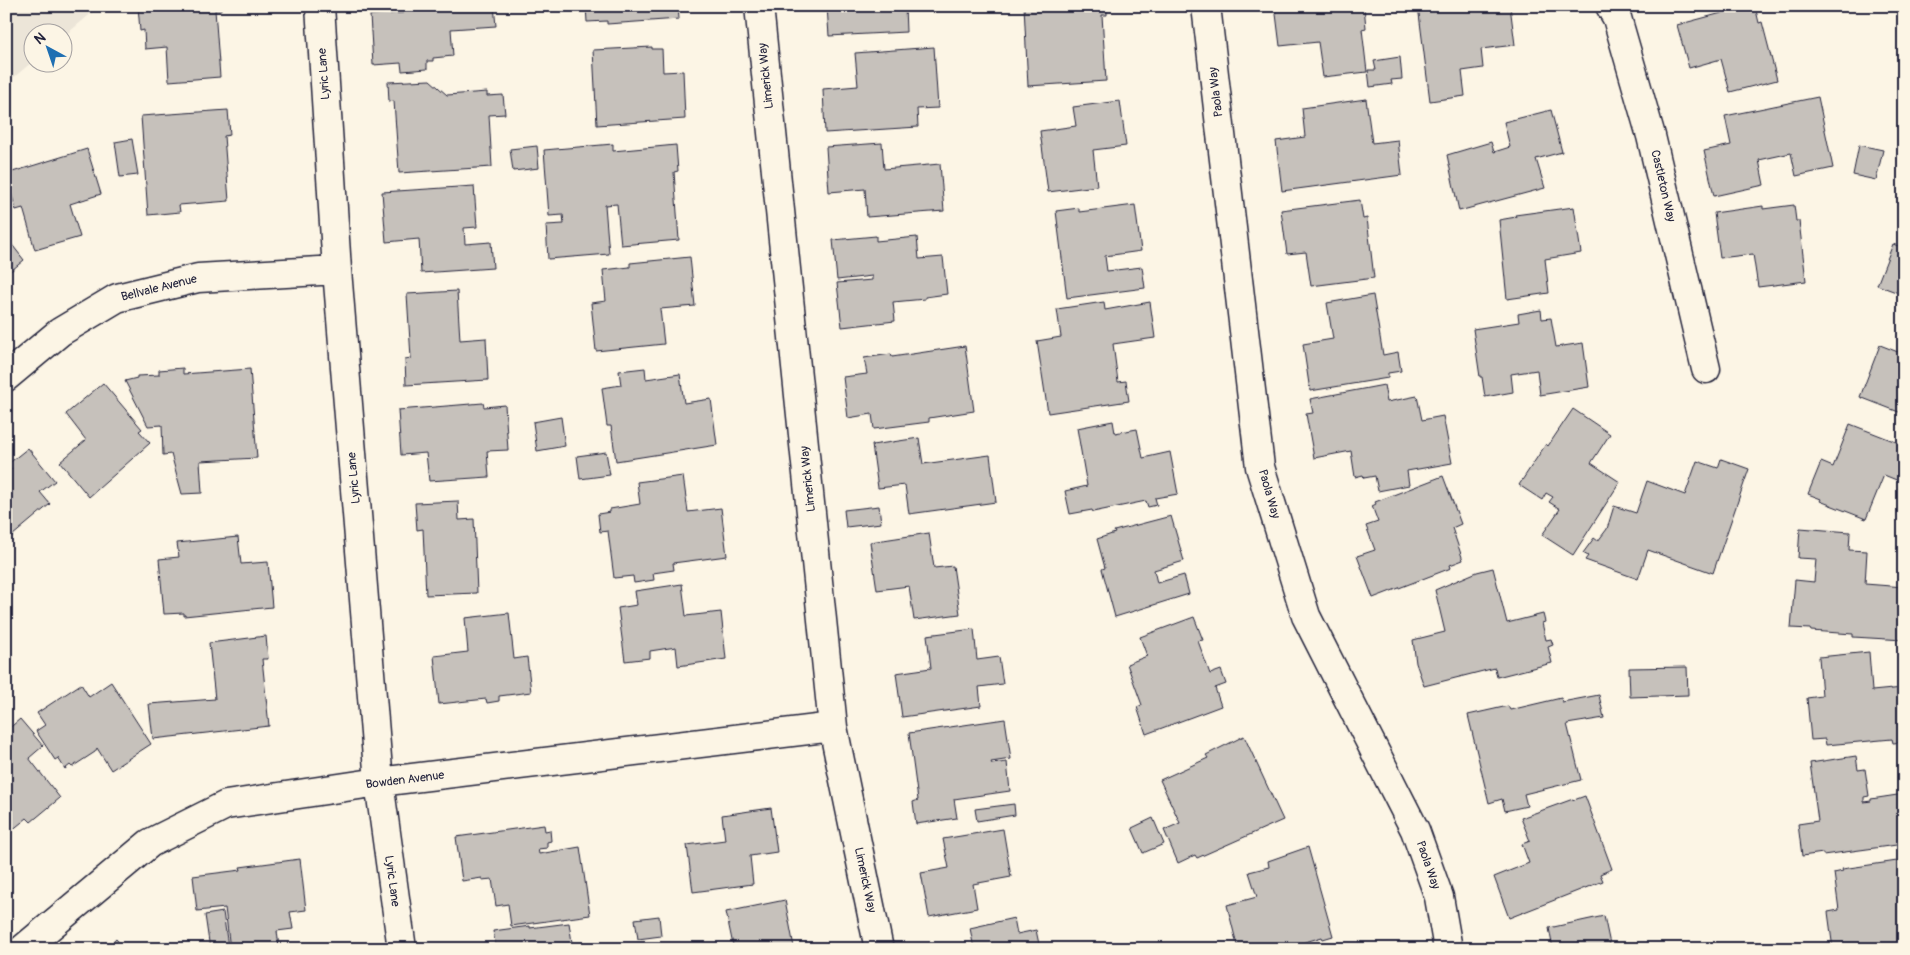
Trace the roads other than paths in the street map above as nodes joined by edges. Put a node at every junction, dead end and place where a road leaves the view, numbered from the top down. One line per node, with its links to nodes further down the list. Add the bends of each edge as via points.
1 (320, 6): 5 (street, Lyric Lane)
2 (759, 6): 8 (street, Limerick Way)
3 (1206, 6): 13 (street, Paola Way, via 1260,466 1306,616 1416,830 1439,897)
4 (1610, 6): 6 (street, Castleton Way, via 1617,18 1650,136)
5 (337, 270): 7 (street, Bellvale Avenue, via 198,278 118,298 60,332); 9 (street, Lyric Lane)
6 (1706, 369)
7 (6, 377)
8 (833, 726): 9 (street, Bowden Avenue); 12 (street, Limerick Way)
9 (379, 782): 10 (street, Bowden Avenue, via 226,806 150,843); 11 (street, Lyric Lane)
10 (23, 949)
11 (402, 949)
12 (879, 949)
13 (1448, 949)

